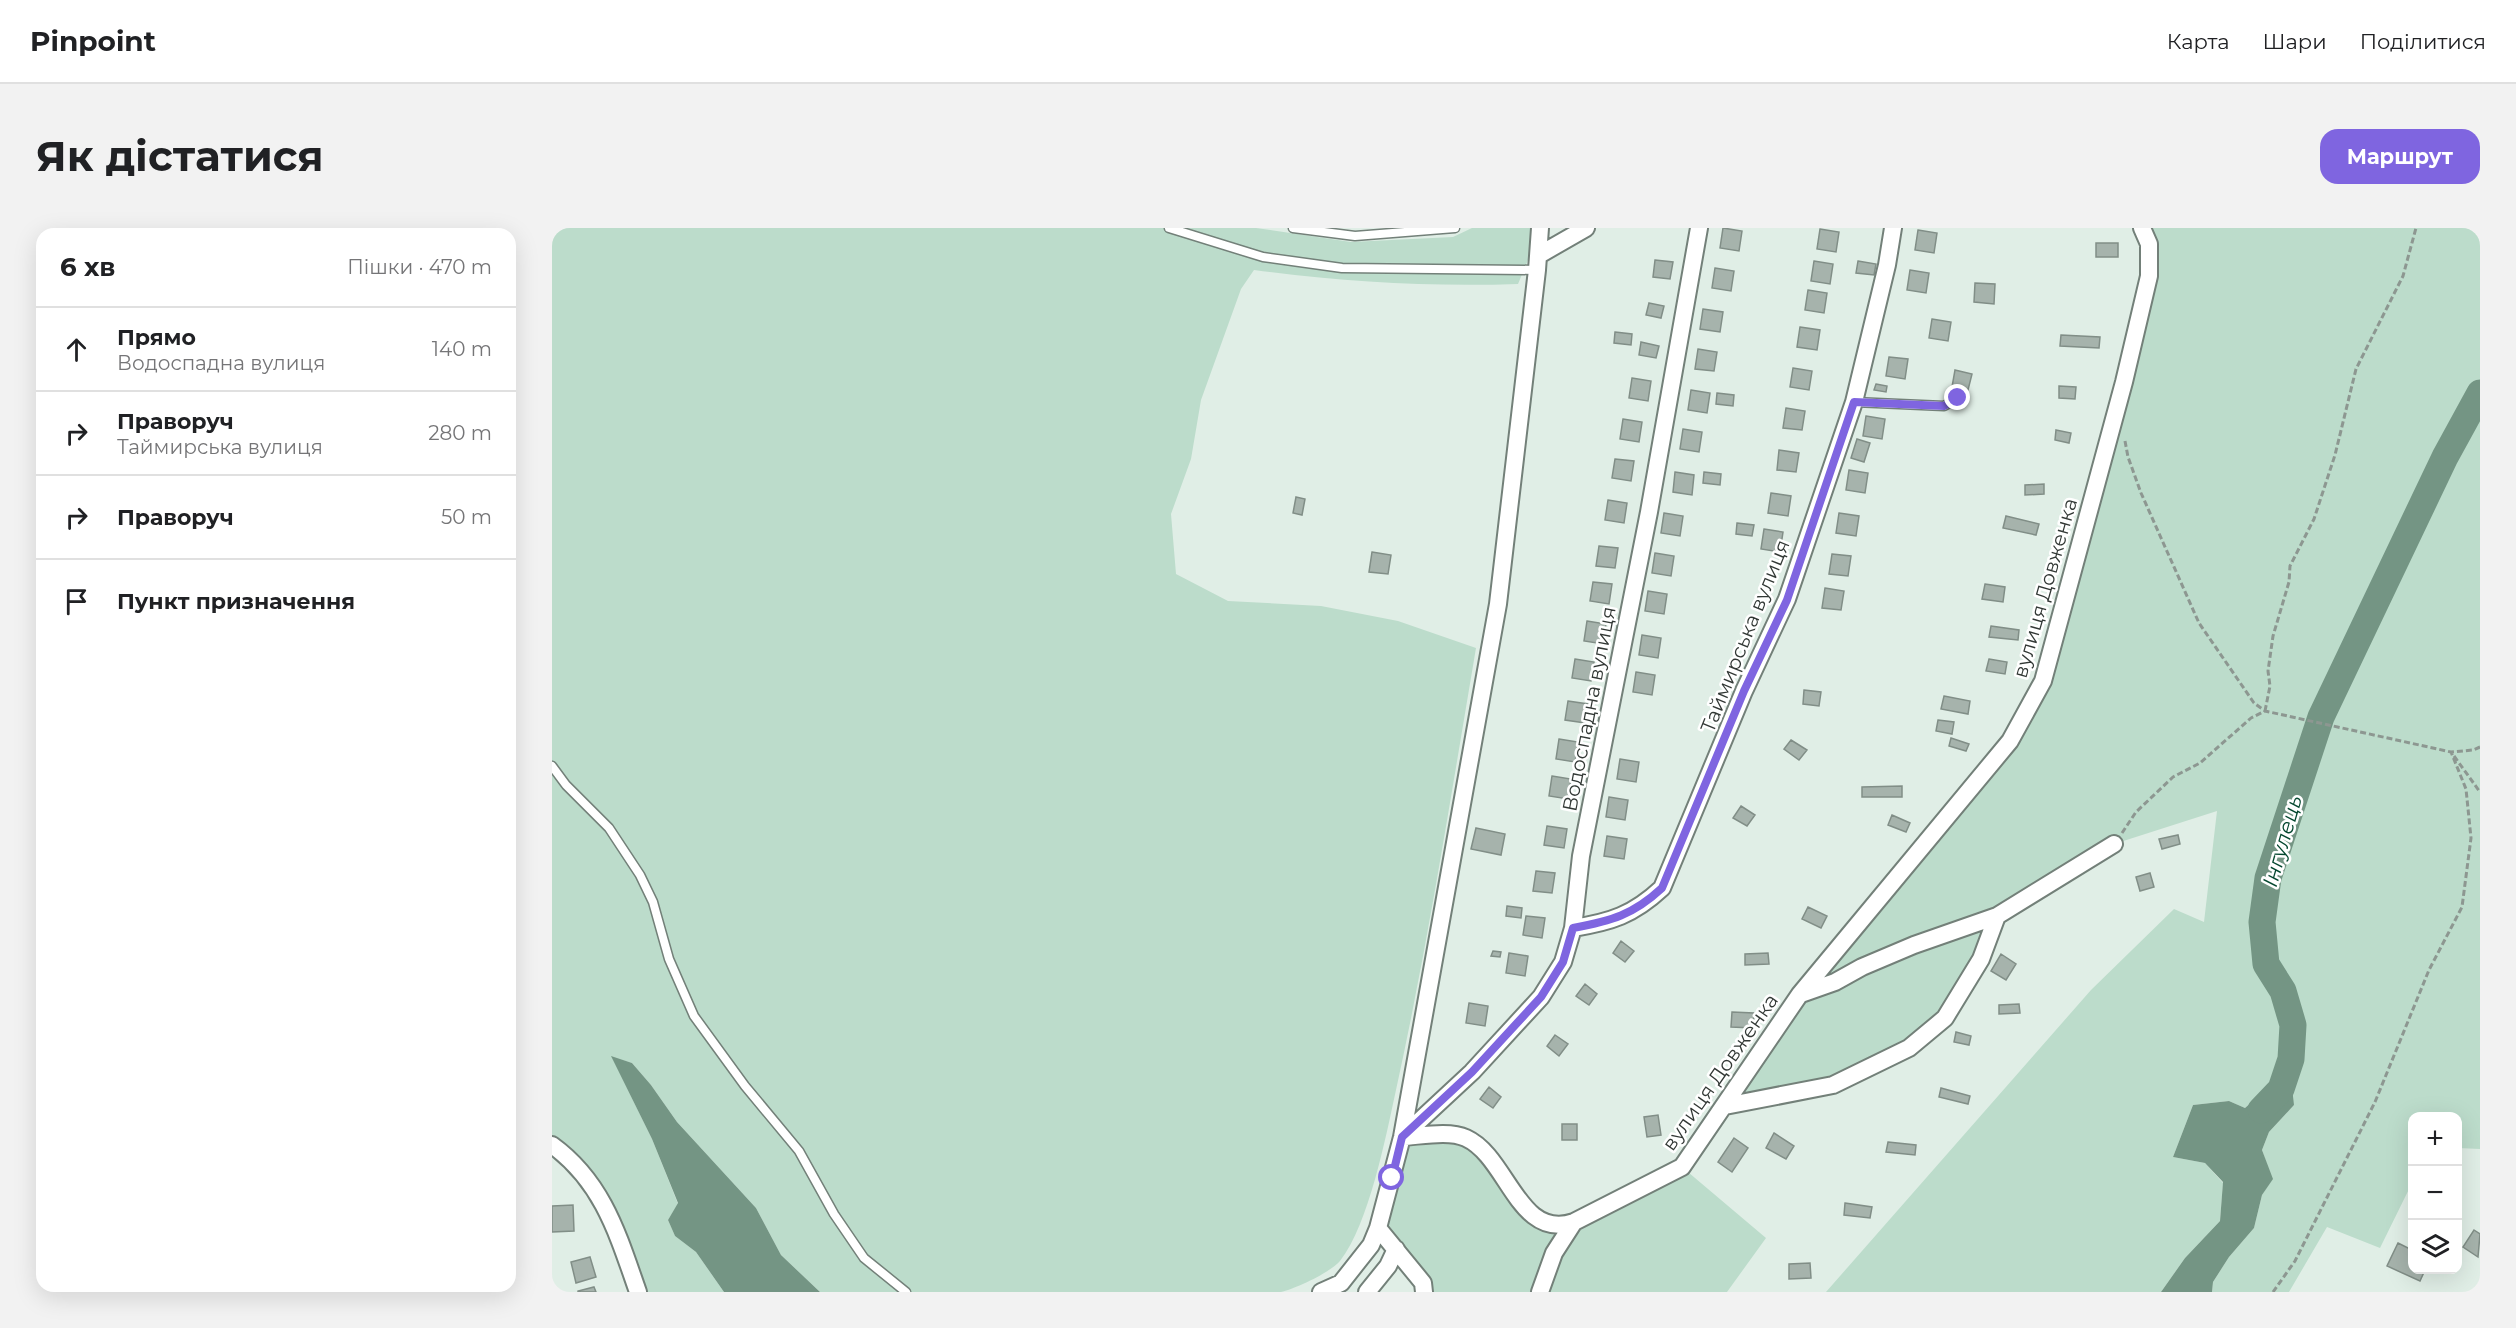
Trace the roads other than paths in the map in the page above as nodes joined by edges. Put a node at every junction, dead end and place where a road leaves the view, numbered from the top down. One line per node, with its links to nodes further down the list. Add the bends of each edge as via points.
1 (1169, 228): 9 (lane, via 1263,257 1342,268)
2 (1293, 228): 3 (lane, via 1355,236)
3 (1455, 228)
4 (1540, 228): 9 (street)
5 (1586, 228): 9 (street)
6 (1699, 228): 15 (street, Водоспадна вулиця, via 1649,512 1581,856)
7 (1893, 228): 11 (street, Таймирська вулиця)
8 (2142, 228): 16 (street, вулиця Довженка, via 2149,244 2149,276 2043,681 2010,741)
9 (1538, 262): 18 (street, via 1498,604)
10 (1961, 391): 11 (lane, via 1958,398 1944,406)
11 (1854, 402): 15 (street, Таймирська вулиця, via 1787,600 1744,691 1662,888 1644,905 1616,919)
12 (552, 766): 24 (lane, via 609,828 640,875 694,1016 799,1151 834,1215 864,1258)
13 (2114, 844): 14 (street, вулиця Довженка)
14 (1997, 916): 16 (street, вулиця Довженка, via 1914,945); 17 (street, via 1981,959 1945,1018 1909,1048 1833,1085)
15 (1573, 928): 18 (street, Водоспадна вулиця, via 1563,962 1541,997 1472,1072)
16 (1800, 994): 17 (street, вулиця Довженка)
17 (1725, 1106): 20 (street, вулиця Довженка, via 1682,1167)
18 (1402, 1137): 20 (street, вулиця Довженка, via 1465,1137 1483,1149 1537,1220 1560,1227); 21 (street)
19 (552, 1145): 23 (street, via 570,1158 603,1203)
20 (1574, 1222): 28 (street, via 1554,1253)
21 (1378, 1228): 22 (street); 25 (street, via 1371,1245 1341,1283)
22 (1396, 1249): 26 (street); 27 (street, via 1424,1283)
23 (638, 1292)
24 (906, 1292)
25 (1321, 1292)
26 (1367, 1292)
27 (1424, 1292)
28 (1540, 1292)

